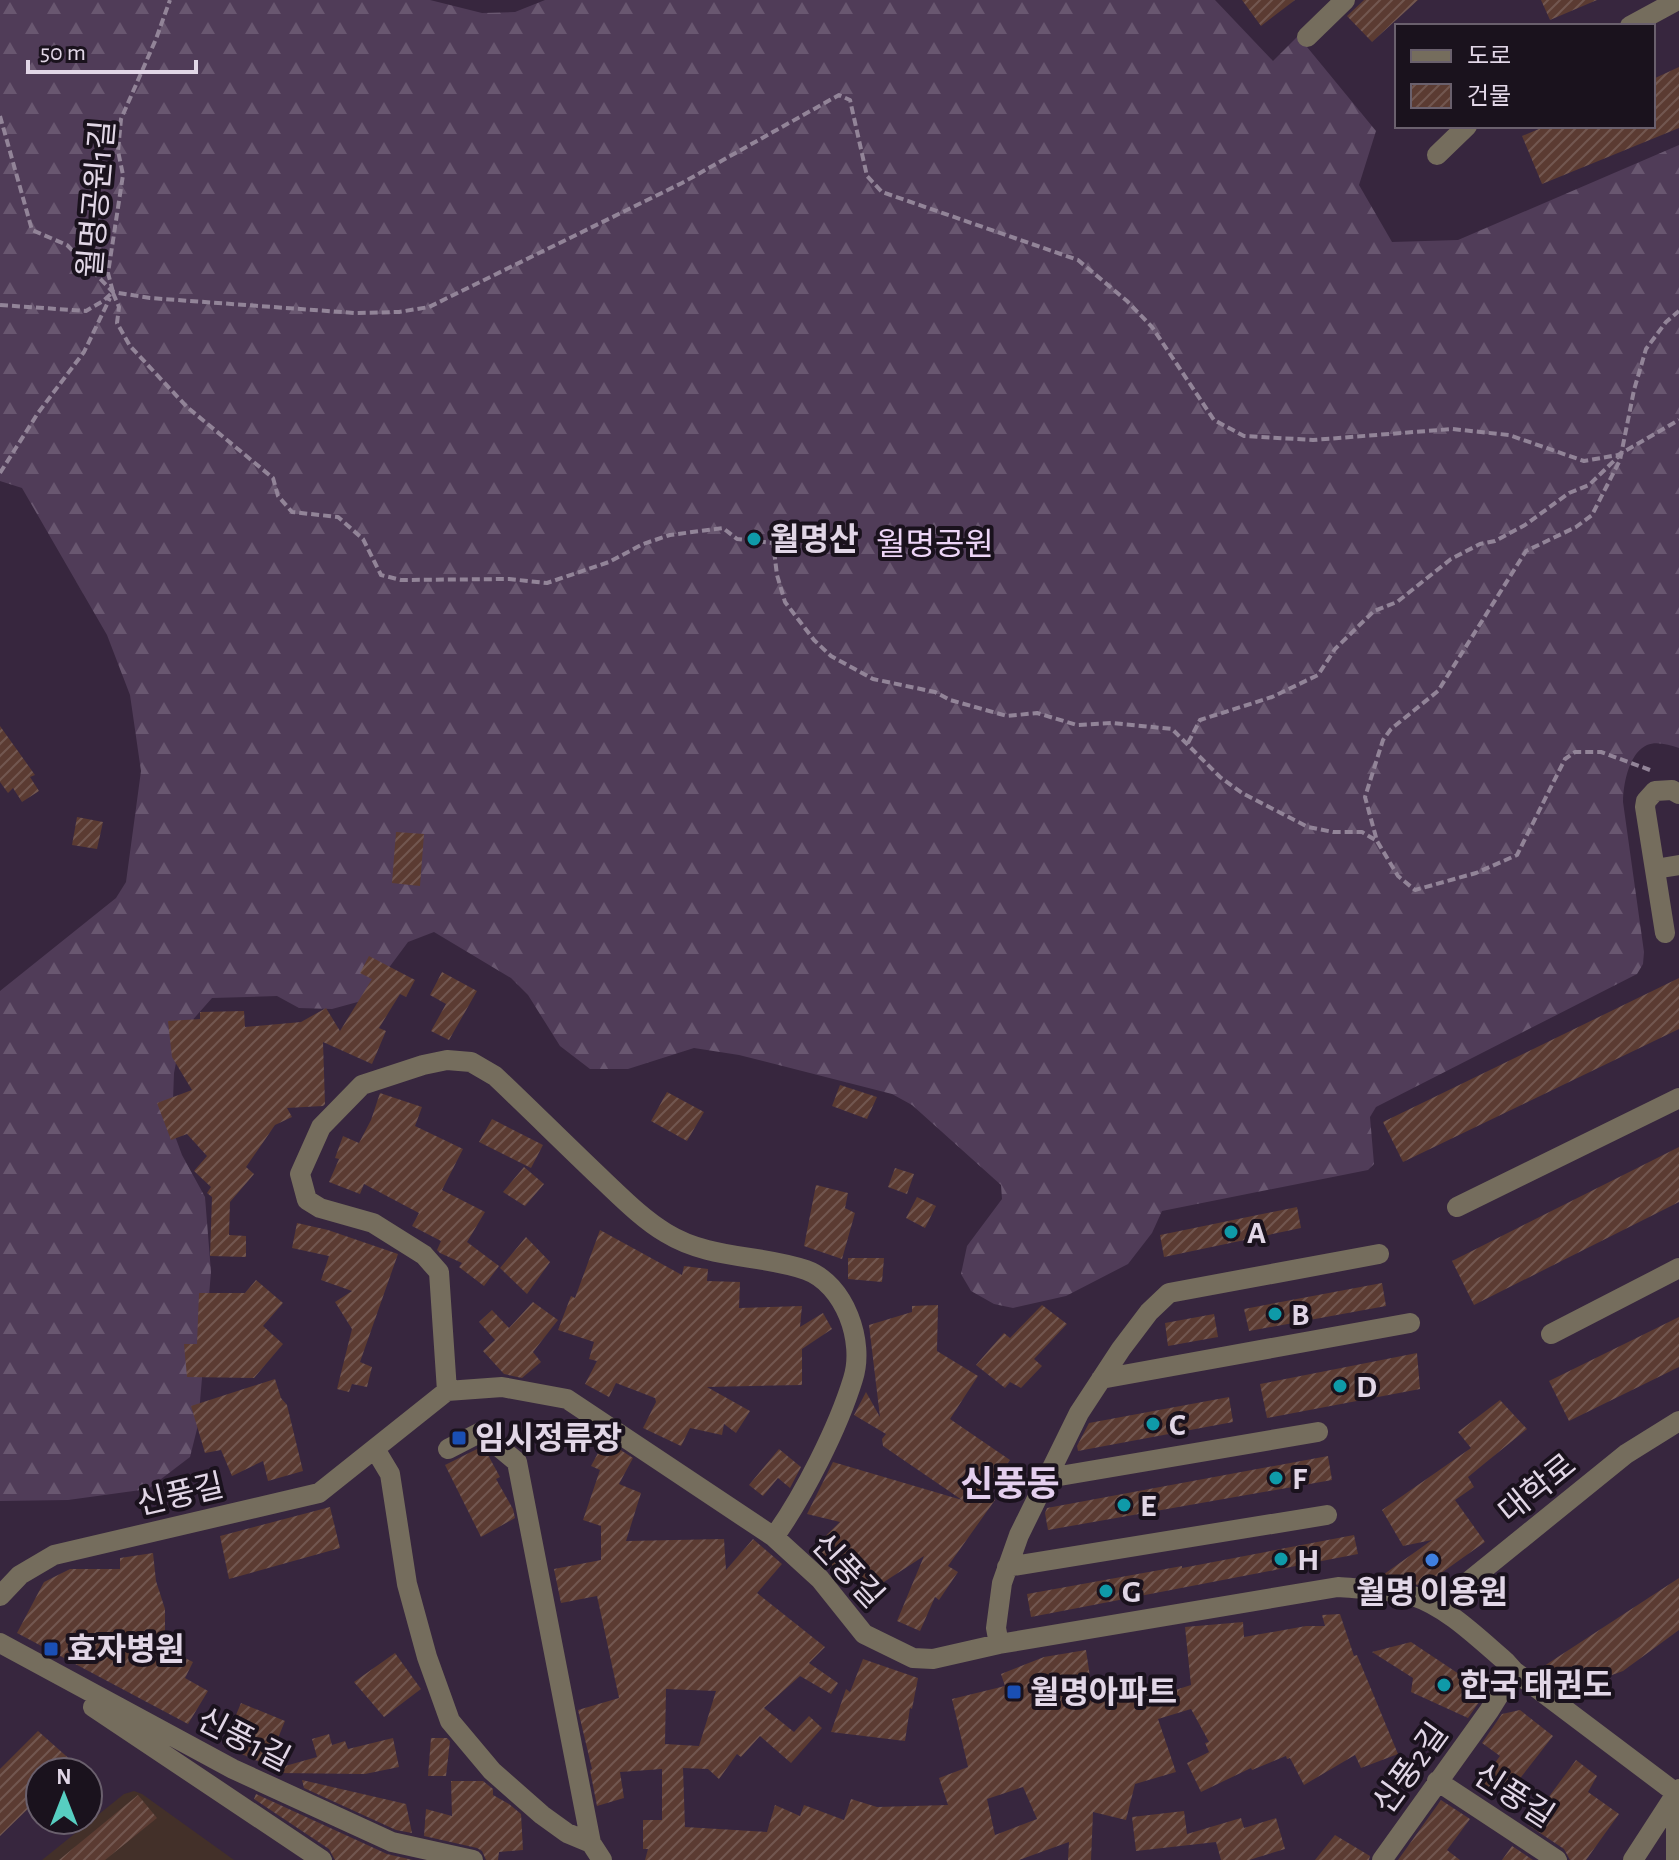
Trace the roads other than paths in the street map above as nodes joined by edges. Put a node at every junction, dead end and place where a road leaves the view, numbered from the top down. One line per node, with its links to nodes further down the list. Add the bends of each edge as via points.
1 (1345, 0): 4 (street)
2 (1678, 0): 3 (street)
3 (1634, 24)
4 (1307, 37)
5 (1465, 128): 6 (street)
6 (1437, 155)
7 (1679, 794): 9 (street, via 1655,791 1646,801)
8 (1679, 865): 9 (street)
9 (1655, 869): 10 (street)
10 (1665, 933)
11 (1679, 1098): 12 (street)
12 (1457, 1207)
13 (1379, 1254): 17 (street, via 1169,1293)
14 (1679, 1268): 16 (street)
15 (1410, 1323): 17 (street)
16 (1551, 1334)
17 (1101, 1379): 23 (street)
18 (447, 1391): 21 (street, 신풍길); 25 (street, 신풍길, via 502,1387 567,1399); 25 (street, via 439,1272 424,1255 373,1223 307,1200 300,1174 321,1127 362,1085 447,1060 471,1062 495,1076 665,1233 702,1251 809,1271 835,1290 846,1306 855,1338 855,1376 816,1466)
19 (1679, 1421): 28 (street, 대학로, via 1626,1454)
20 (1318, 1432): 23 (street)
21 (375, 1449): 27 (street, 신풍길, via 319,1493 54,1555 20,1575); 34 (street, via 390,1474 407,1584 450,1721 492,1771 542,1815)
22 (448, 1449): 34 (street, via 481,1432 517,1462)
23 (1048, 1478): 26 (street)
24 (1327, 1515): 26 (street)
25 (774, 1537): 30 (street, 신풍길, via 820,1579 864,1634 913,1658 933,1659)
26 (1007, 1567): 30 (street, via 998,1606)
27 (0, 1596)
28 (1437, 1607): 30 (street, 신풍길, via 1413,1596 1338,1587); 31 (street, 신풍길)
29 (0, 1644): 35 (street); 36 (street, 신풍1길, via 248,1776 392,1842)
30 (999, 1644)
31 (1514, 1671): 32 (street, 신풍2길); 33 (street, 신풍길)
32 (1437, 1781): 37 (street, 신풍2길); 38 (street, 신풍길)
33 (1678, 1792): 39 (street); 40 (street)
34 (597, 1852)
35 (322, 1860)
36 (473, 1860)
37 (1382, 1860)
38 (1557, 1860)
39 (1633, 1860)
40 (1676, 1860)

